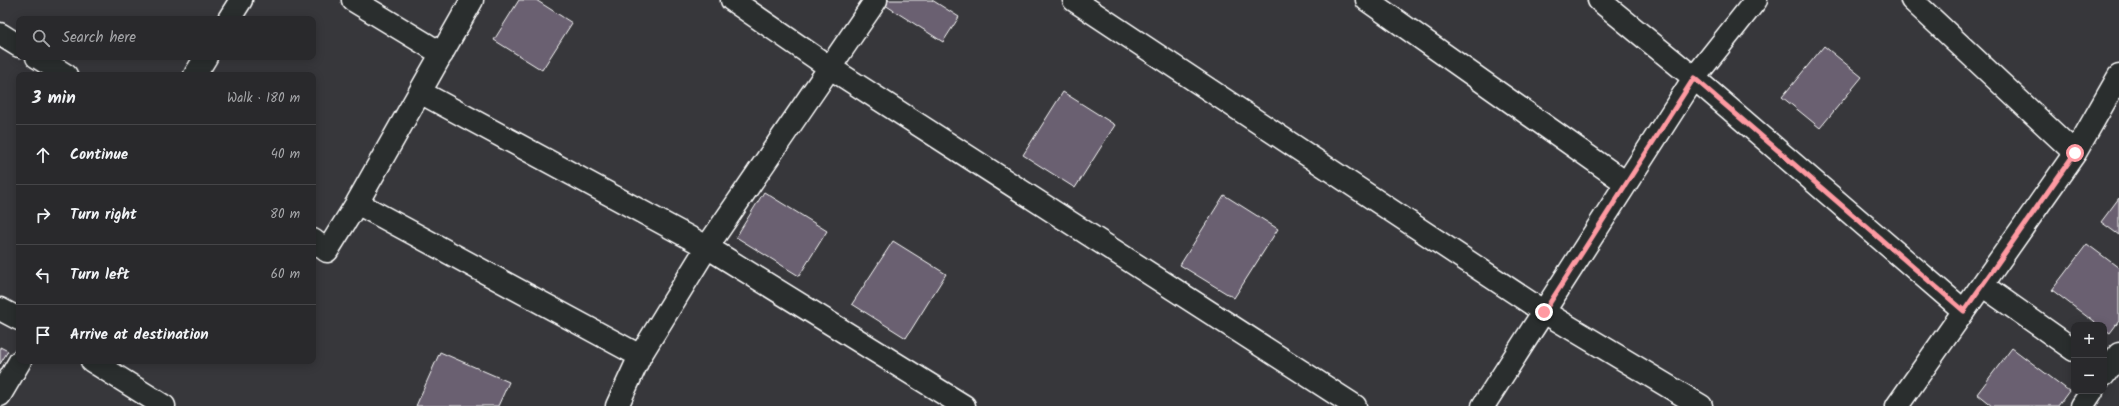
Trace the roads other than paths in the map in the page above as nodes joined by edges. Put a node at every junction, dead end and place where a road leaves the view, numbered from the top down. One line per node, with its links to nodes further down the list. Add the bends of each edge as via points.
1 (241, 0): 11 (street)
2 (353, 0): 14 (street)
3 (472, 0): 14 (street)
4 (732, 0): 17 (street)
5 (876, 0): 17 (street)
6 (1074, 0): 31 (street)
7 (1367, 0): 24 (street)
8 (1599, 0): 21 (street)
9 (1756, 0): 21 (street)
10 (1912, 0): 23 (street)
11 (231, 16)
12 (0, 34): 13 (street)
13 (16, 44)
14 (442, 54): 22 (street)
15 (42, 60): 18 (street)
16 (204, 60): 19 (street)
17 (829, 67): 27 (street); 44 (street)
18 (61, 72)
19 (197, 72)
20 (2119, 76): 23 (street)
21 (1694, 78): 24 (street); 30 (street)
22 (420, 92): 25 (street); 27 (street)
23 (2075, 153): 28 (street)
24 (1626, 184): 31 (street)
25 (357, 203): 26 (street, via 327,251); 35 (street)
26 (316, 242)
27 (707, 247): 35 (street); 43 (street)
28 (1982, 285): 30 (street); 33 (street)
29 (0, 308): 32 (street)
30 (1964, 311): 47 (street)
31 (1544, 312): 45 (street); 46 (street)
32 (16, 317)
33 (2071, 348)
34 (2119, 354): 38 (street)
35 (640, 356): 42 (street)
36 (18, 364): 40 (street)
37 (97, 364): 41 (street)
38 (2108, 375)
39 (2090, 394): 48 (street)
40 (0, 395)
41 (164, 406)
42 (617, 406)
43 (964, 406)
44 (1355, 406)
45 (1483, 406)
46 (1701, 406)
47 (1897, 406)
48 (2082, 406)

